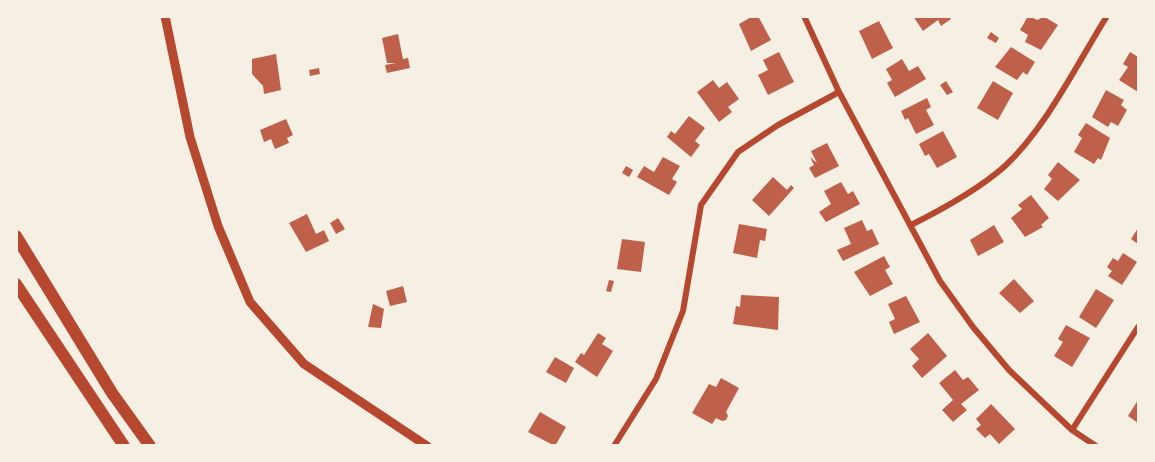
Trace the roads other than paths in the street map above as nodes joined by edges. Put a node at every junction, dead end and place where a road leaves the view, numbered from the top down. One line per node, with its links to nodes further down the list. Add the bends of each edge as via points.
1 (165, 16): 12 (main road, via 190,137 218,226 250,302 304,364)
2 (804, 16): 4 (street)
3 (1107, 16): 5 (street, via 1044,116 1005,166 968,193)
4 (839, 92): 5 (street); 13 (street, via 738,152 701,205 683,311 656,379)
5 (911, 225): 9 (street, via 940,281 973,327 1009,370)
6 (16, 236): 11 (highway, via 112,393)
7 (16, 284): 10 (highway)
8 (1138, 327): 9 (street)
9 (1072, 430): 14 (street)
10 (124, 446)
11 (150, 446)
12 (427, 446)
13 (614, 446)
14 (1096, 446)

